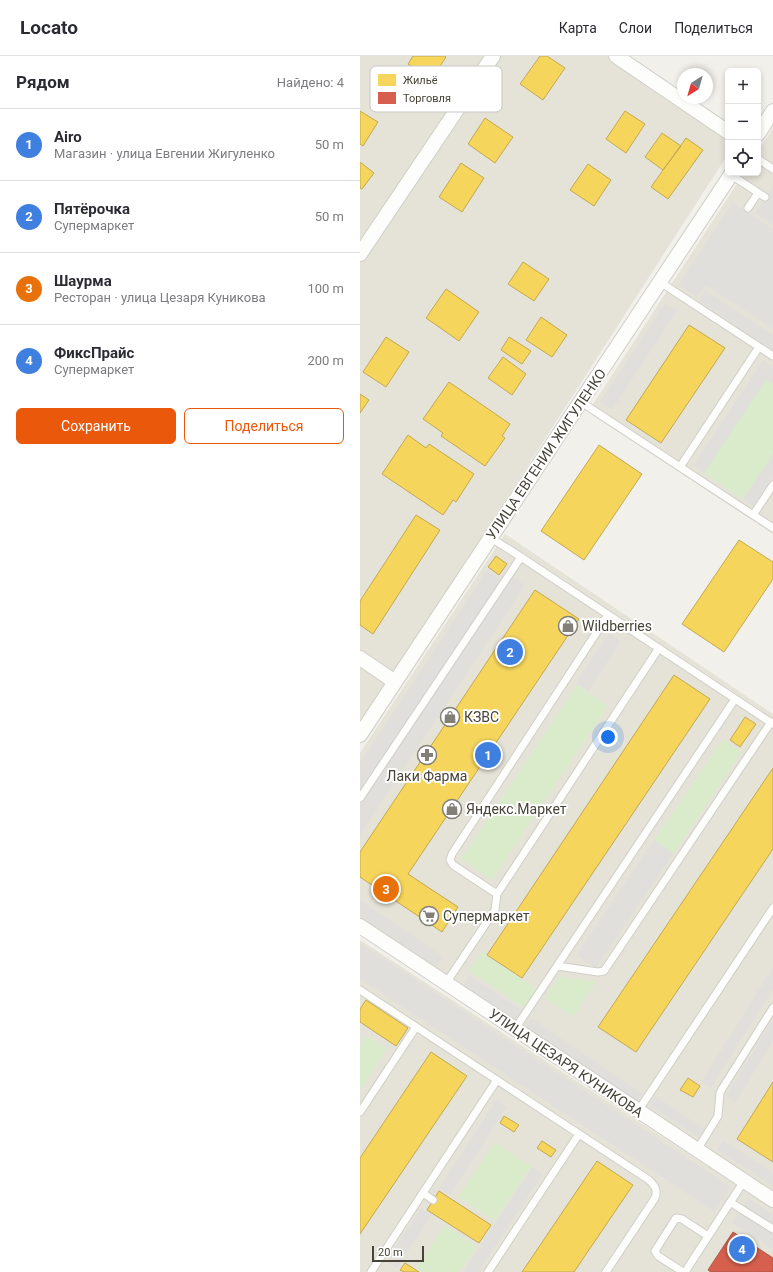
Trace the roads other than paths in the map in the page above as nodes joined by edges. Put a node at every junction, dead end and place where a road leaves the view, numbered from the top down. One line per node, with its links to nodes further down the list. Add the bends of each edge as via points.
1 (493, 56): 3 (street)
2 (616, 56): 7 (street)
3 (486, 66)
4 (773, 111): 6 (street)
5 (455, 112): 15 (street)
6 (761, 129)
7 (725, 130)
8 (761, 161): 9 (lane)
9 (773, 169)
10 (731, 176): 16 (street, УЛИЦА ЕВГЕНИИ ЖИГУЛЕНКО)
11 (735, 176): 12 (lane)
12 (758, 193): 13 (lane); 14 (lane)
13 (765, 198)
14 (748, 208)
15 (360, 254)
16 (660, 282): 17 (lane); 19 (street, УЛИЦА ЕВГЕНИИ ЖИГУЛЕНКО)
17 (759, 347): 18 (lane); 20 (lane)
18 (773, 356)
19 (581, 402): 20 (lane); 24 (street, УЛИЦА ЕВГЕНИИ ЖИГУЛЕНКО)
20 (680, 467): 22 (lane)
21 (773, 485): 22 (lane)
22 (753, 515): 23 (lane)
23 (773, 528)
24 (491, 538): 25 (lane); 29 (street, УЛИЦА ЕВГЕНИИ ЖИГУЛЕНКО)
25 (520, 557): 26 (lane); 33 (lane)
26 (608, 615): 27 (lane); 34 (lane, via 452,854 450,860 454,865)
27 (659, 648): 30 (lane); 34 (lane)
28 (360, 658): 29 (street)
29 (395, 682): 32 (street, УЛИЦА ЕВГЕНИИ ЖИГУЛЕНКО)
30 (735, 699): 31 (lane); 37 (lane)
31 (772, 723): 37 (lane, via 604,971)
32 (360, 735)
33 (360, 798)
34 (497, 894): 38 (lane, via 495,910)
35 (773, 908): 44 (lane)
36 (360, 926): 38 (street, УЛИЦА ЦЕЗАРЯ КУНИКОВА)
37 (557, 966): 42 (lane)
38 (446, 983): 42 (street, УЛИЦА ЦЕЗАРЯ КУНИКОВА)
39 (360, 990): 41 (lane)
40 (773, 1008): 47 (lane, via 722,1088 718,1116)
41 (416, 1027): 43 (lane); 45 (lane)
42 (515, 1029): 44 (street, УЛИЦА ЦЕЗАРЯ КУНИКОВА)
43 (497, 1080): 46 (lane); 49 (lane)
44 (638, 1111): 47 (street, УЛИЦА ЦЕЗАРЯ КУНИКОВА)
45 (360, 1112)
46 (579, 1134): 56 (lane); 57 (lane, via 649,1180 655,1185 657,1192)
47 (697, 1150): 48 (street, УЛИЦА ЦЕЗАРЯ КУНИКОВА)
48 (744, 1181): 51 (street, УЛИЦА ЦЕЗАРЯ КУНИКОВА); 52 (lane)
49 (423, 1193): 50 (lane); 55 (lane)
50 (434, 1200)
51 (773, 1200)
52 (730, 1202): 53 (lane); 54 (lane)
53 (773, 1229)
54 (708, 1236): 58 (lane); 58 (lane, via 682,1219 676,1218 674,1221 655,1251 658,1256)
55 (371, 1272)
56 (488, 1272)
57 (606, 1272)
58 (684, 1272)

